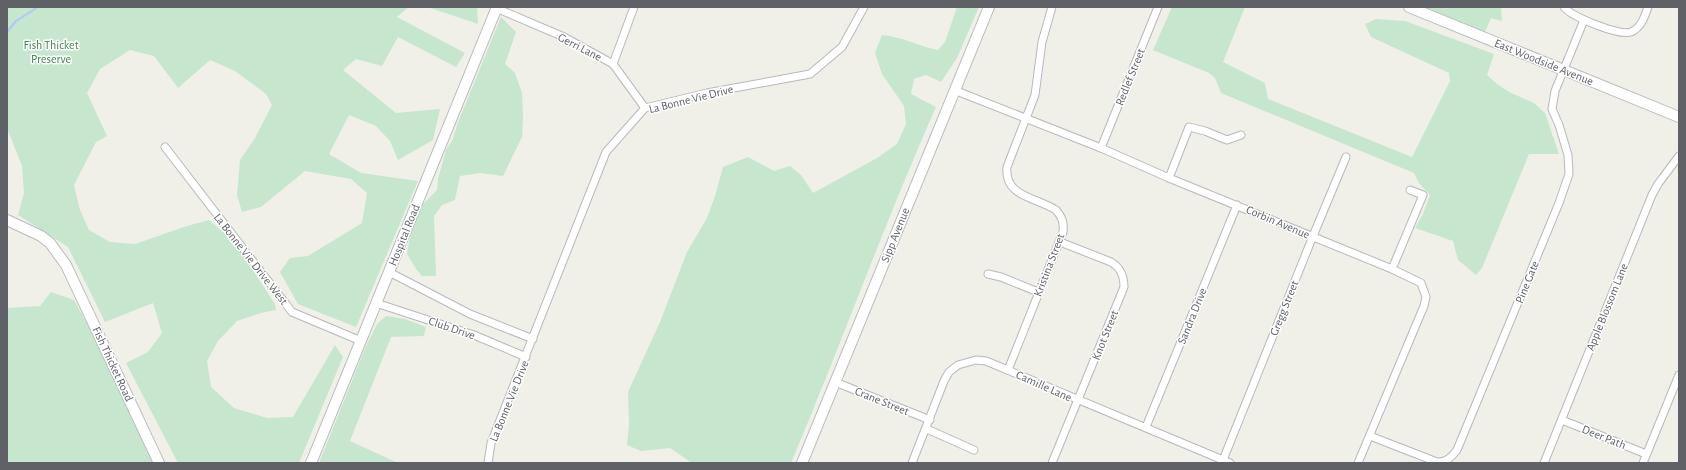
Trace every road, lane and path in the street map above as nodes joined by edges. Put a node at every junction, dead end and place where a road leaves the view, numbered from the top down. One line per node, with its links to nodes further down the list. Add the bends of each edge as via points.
1 (634, 7): 11 (street)
2 (864, 7): 14 (street, La Bonne Vie Drive, via 842,47 810,74 707,93)
3 (989, 7): 13 (street, Sipp Avenue)
4 (1052, 7): 16 (street, via 1042,42 1034,95)
5 (1158, 7): 19 (street, Redlef Street)
6 (1410, 7): 12 (street, East Woodside Avenue)
7 (1564, 7): 10 (street)
8 (1648, 7): 10 (street, via 1638,27 1630,32 1621,33)
9 (497, 8): 11 (street, Gerri Lane, via 564,37); 29 (street, Hospital Road)
10 (1584, 20): 12 (street, Pine Gate)
11 (614, 64): 14 (street, Gerri Lane)
12 (1564, 70): 15 (street, East Woodside Avenue); 45 (street, Pine Gate, via 1555,91 1552,109 1568,155 1569,174 1457,450 1453,456 1443,462 1437,462)
13 (954, 90): 16 (street, Corbin Avenue); 38 (street, Sipp Avenue)
14 (645, 108): 33 (street, La Bonne Vie Drive, via 606,152)
15 (1679, 117)
16 (1026, 118): 19 (street, Corbin Avenue); 27 (street, Kristina Street, via 1006,175 1009,184 1015,190 1049,205 1061,215 1064,222)
17 (1241, 135): 22 (street, via 1227,140 1205,130 1189,127)
18 (165, 147): 34 (street, La Bonne Vie Drive West, via 292,312)
19 (1101, 148): 22 (street, Corbin Avenue)
20 (1679, 156): 42 (street, Apple Blossom Lane, via 1652,195)
21 (1346, 157): 26 (street, Gregg Street)
22 (1169, 178): 24 (street, Corbin Avenue)
23 (1410, 190): 28 (street, via 1423,195)
24 (1237, 205): 26 (street, Corbin Avenue); 43 (street, Sandra Drive)
25 (7, 220): 49 (street, Fish Thicket Road, via 46,239 66,265)
26 (1312, 236): 28 (street, Corbin Avenue); 48 (street, Gregg Street)
27 (1060, 242): 31 (street, Kristina Street); 40 (street, Knot Street, via 1111,262 1121,271 1124,279 1124,287)
28 (1392, 269): 45 (street, Corbin Avenue, via 1421,282 1426,297)
29 (389, 272): 32 (street, Hospital Road); 33 (street, via 470,314)
30 (988, 274): 31 (street)
31 (1038, 292): 36 (street, Kristina Street)
32 (376, 303): 34 (street, Hospital Road); 35 (street, Club Drive, via 474,335)
33 (533, 339): 35 (street, La Bonne Vie Drive)
34 (361, 341): 50 (street, Hospital Road)
35 (526, 357): 51 (street, La Bonne Vie Drive, via 491,443)
36 (1008, 370): 40 (street, Camille Lane); 41 (street, Camille Lane, via 981,361 958,365 949,372 944,381)
37 (1679, 375): 39 (street)
38 (835, 382): 41 (street, Crane Street); 52 (street, Sipp Avenue)
39 (1677, 385): 47 (street)
40 (1078, 401): 43 (street, Camille Lane); 54 (street, Knot Street)
41 (930, 420): 44 (street, Camille Lane)
42 (1562, 420): 47 (street, Deer Path); 57 (street, Apple Blossom Lane)
43 (1146, 427): 48 (street, Camille Lane)
44 (926, 429): 46 (street); 53 (street, Camille Lane)
45 (1370, 436): 56 (street, Corbin Avenue)
46 (974, 450)
47 (1646, 454): 58 (street)
48 (1223, 460): 55 (street, Camille Lane)
49 (159, 463)
50 (311, 463)
51 (488, 463)
52 (802, 463)
53 (912, 463)
54 (1052, 463)
55 (1230, 463)
56 (1358, 463)
57 (1544, 463)
58 (1643, 463)

